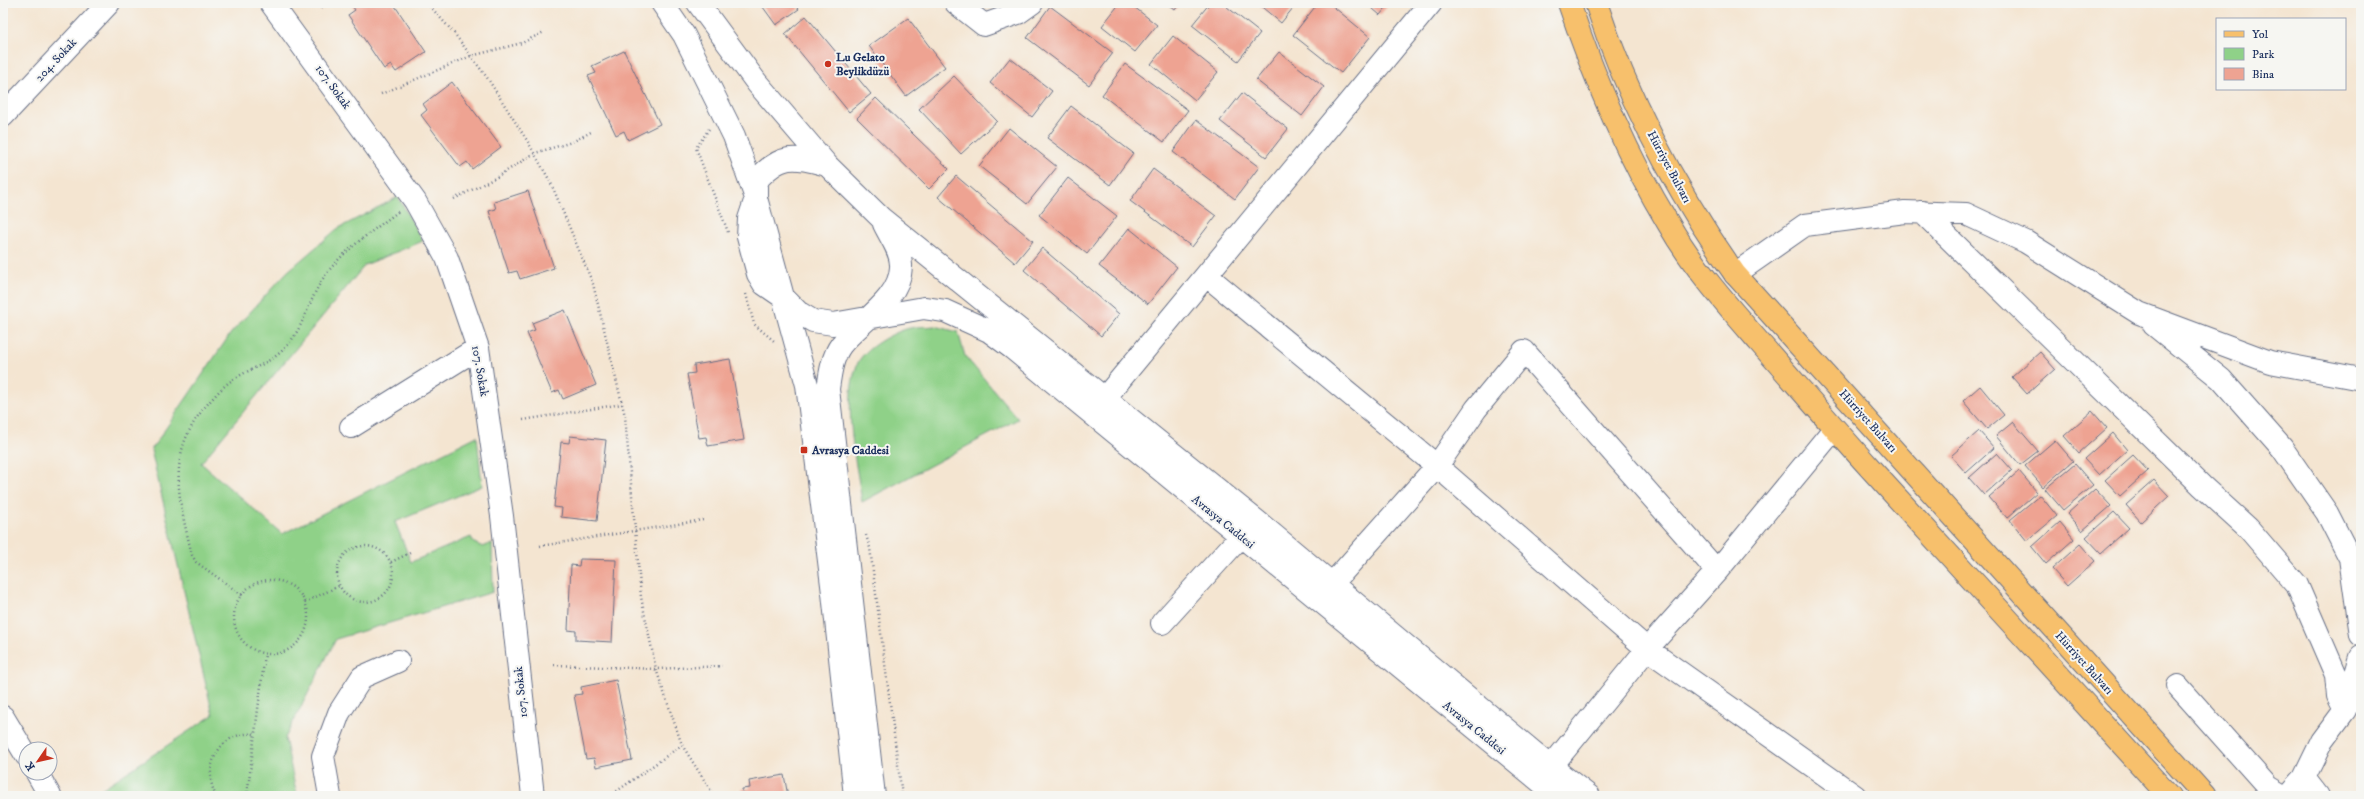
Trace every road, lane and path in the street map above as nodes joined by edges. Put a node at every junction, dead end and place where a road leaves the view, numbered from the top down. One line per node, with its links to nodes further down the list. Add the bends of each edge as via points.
1 (109, 3): 16 (street, 204. Sokak)
2 (271, 3): 23 (street, 107. Sokak)
3 (328, 3): 12 (path)
4 (428, 3): 14 (path)
5 (662, 3): 21 (street, via 684,35 734,136)
6 (698, 3): 20 (street, via 757,83)
7 (956, 3): 8 (street, via 984,26 1018,13)
8 (1032, 3)
9 (1431, 3): 28 (street)
10 (1569, 3): 40 (main road, via 1600,89 1668,223 1713,287)
11 (1596, 3): 27 (main road, Hürriyet Bulvarı, via 1621,74 1650,134 1702,227)
12 (321, 9)
13 (544, 32): 14 (path, via 522,43)
14 (471, 56): 15 (path); 19 (path)
15 (381, 94)
16 (3, 116)
17 (710, 124): 26 (path, via 696,148 721,210)
18 (593, 131): 19 (path, via 572,142)
19 (535, 153): 22 (path); 37 (path, via 551,184 593,284)
20 (827, 165): 21 (street, via 797,157 782,160 766,170 756,181); 25 (street)
21 (756, 198): 30 (street)
22 (454, 199)
23 (415, 201): 34 (street, 107. Sokak, via 447,258); 52 (path, via 336,262 314,293 286,348 262,365 231,381 194,420 184,439 178,467 178,499 192,555 196,562)
24 (1922, 212): 27 (street, via 1805,225); 31 (street, via 1966,214 2026,242); 64 (street, via 2248,528 2297,585 2336,675 2338,696)
25 (881, 218): 32 (street, via 897,249 901,265 900,281 892,295); 36 (street)
26 (729, 238)
27 (1735, 274): 86 (main road, Hürriyet Bulvarı)
28 (1207, 276): 36 (street); 41 (street)
29 (745, 289): 33 (path, via 754,324)
30 (783, 297): 32 (street, Avrasya Caddesi, via 798,312 813,321 833,324); 79 (street, via 807,385)
31 (2139, 313): 35 (street, via 2270,362); 55 (street, via 2221,379 2282,448 2327,513 2350,558)
32 (865, 320): 45 (street, Avrasya Caddesi, via 924,308 953,313 989,331); 80 (street, via 840,346 831,367 828,389)
33 (775, 342)
34 (478, 348): 39 (street); 76 (street, 107. Sokak, via 502,516)
35 (2361, 379)
36 (1104, 399): 50 (street, via 1258,522)
37 (622, 404): 38 (path); 44 (path, via 629,445)
38 (523, 420)
39 (351, 427)
40 (1834, 428): 49 (street); 85 (main road)
41 (1437, 466): 49 (street, via 1476,409 1524,351); 50 (street); 56 (street)
42 (703, 520): 44 (path)
43 (864, 529): 81 (path, via 870,548)
44 (635, 531): 46 (path); 62 (path, via 641,597)
45 (1241, 536): 54 (street); 69 (street, Avrasya Caddesi)
46 (540, 546)
47 (410, 553): 48 (path)
48 (390, 562): 51 (path, via 378,549 369,546 350,551 338,566); 51 (path, via 393,580 390,589 377,600 359,602 351,599)
49 (1717, 571): 56 (street)
50 (1331, 585): 69 (street)
51 (339, 586): 53 (path)
52 (242, 595): 53 (path, via 256,583 267,580 279,581 291,585); 57 (path, via 235,610 238,633 249,646)
53 (305, 602): 57 (path, via 309,618 300,641 278,654)
54 (1162, 623)
55 (2361, 635)
56 (1647, 649): 69 (street); 84 (street)
57 (265, 654): 66 (path)
58 (2361, 658): 64 (street)
59 (398, 661): 75 (street, via 362,677 339,713 323,756)
60 (554, 665): 62 (path)
61 (722, 666): 62 (path)
62 (656, 669): 68 (path)
63 (2178, 686): 87 (street, via 2268,787)
64 (2345, 710): 70 (street, via 2322,741)
65 (3, 717): 67 (street)
66 (255, 734): 73 (path, via 247,733 227,741 214,758 210,779); 74 (path)
67 (18, 742)
68 (682, 745): 77 (path); 78 (path, via 713,794)
69 (1545, 774): 82 (street, Avrasya Caddesi); 83 (street)
70 (2304, 778): 88 (street); 89 (street)
71 (42, 781): 72 (street)
72 (50, 796)
73 (216, 796)
74 (247, 796)
75 (330, 796)
76 (533, 796)
77 (610, 796)
78 (720, 796)
79 (855, 796)
80 (874, 796)
81 (902, 796)
82 (1558, 796)
83 (1589, 796)
84 (1855, 796)
85 (2169, 796)
86 (2205, 796)
87 (2283, 796)
88 (2288, 796)
89 (2318, 796)

